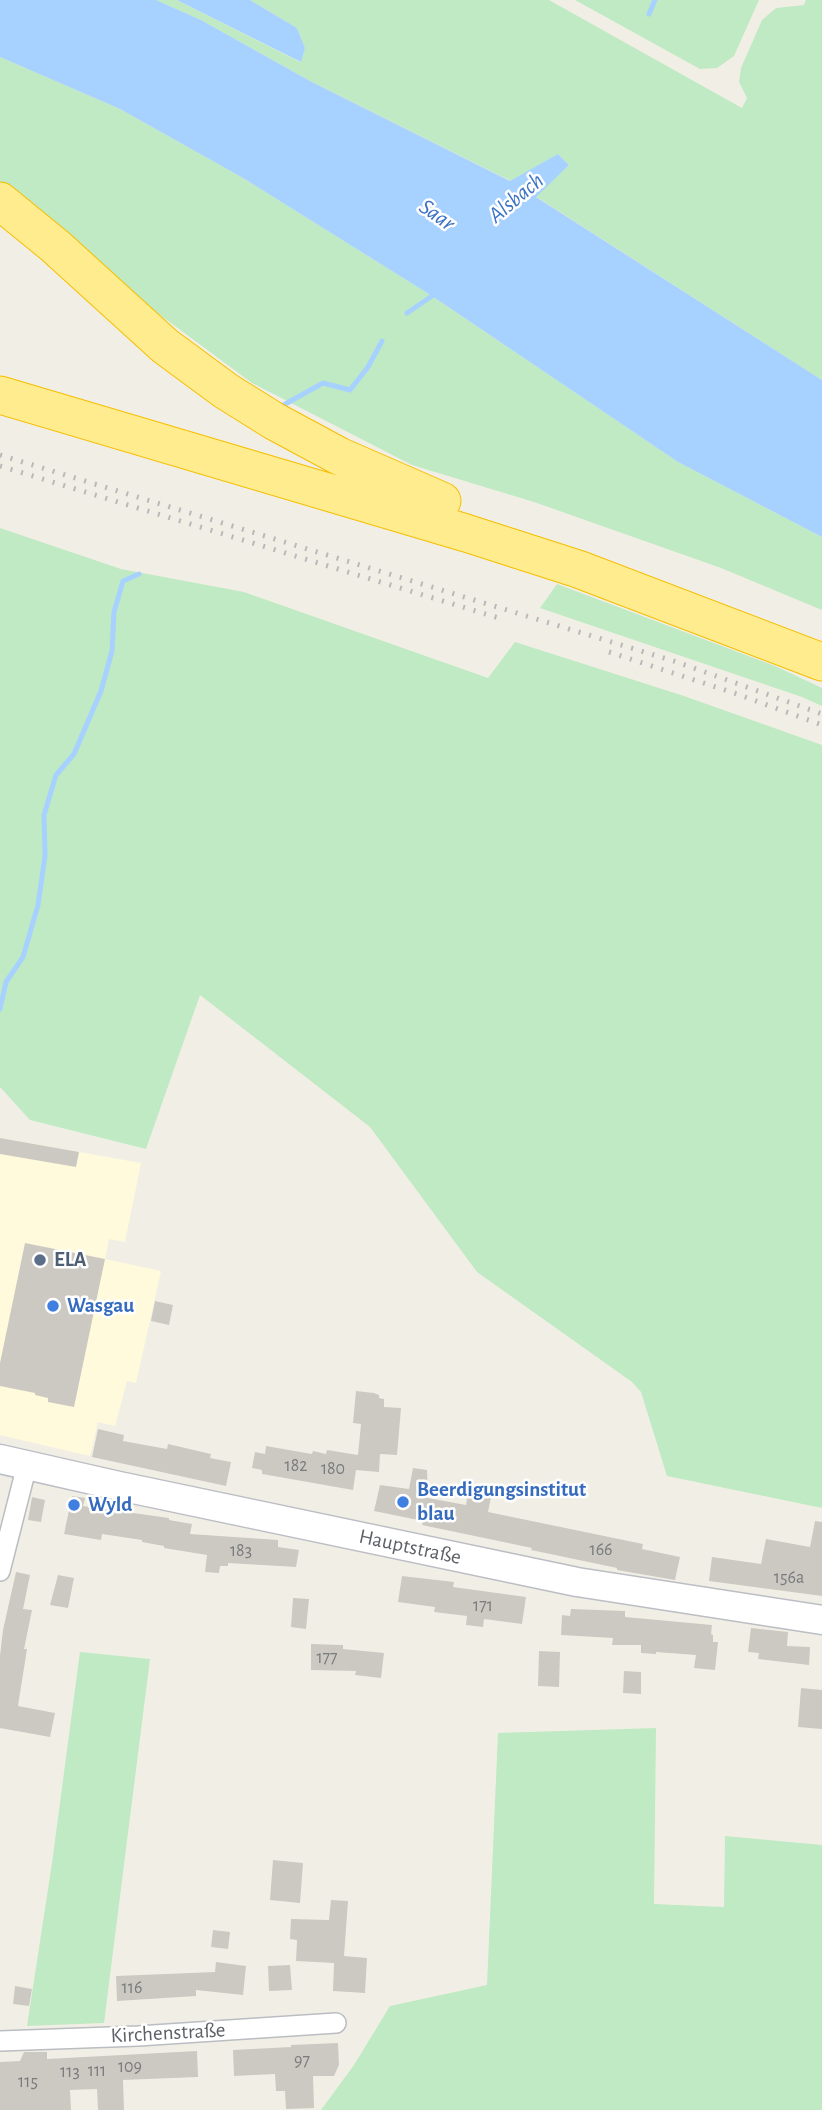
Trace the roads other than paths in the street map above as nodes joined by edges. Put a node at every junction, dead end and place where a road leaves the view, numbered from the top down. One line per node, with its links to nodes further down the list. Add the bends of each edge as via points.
1 (0, 201): 4 (highway, via 165,346 226,391 339,456)
2 (0, 371): 4 (highway)
3 (0, 395): 6 (highway, via 578,569)
4 (442, 501): 5 (highway, via 586,548)
5 (822, 638)
6 (822, 662)
7 (0, 1459): 8 (main road, Hauptstraße)
8 (27, 1465): 9 (street); 10 (main road, Hauptstraße, via 578,1583)
9 (0, 1571)
10 (822, 1620)
11 (336, 2023): 12 (street, Kirchenstraße)
12 (0, 2041)

